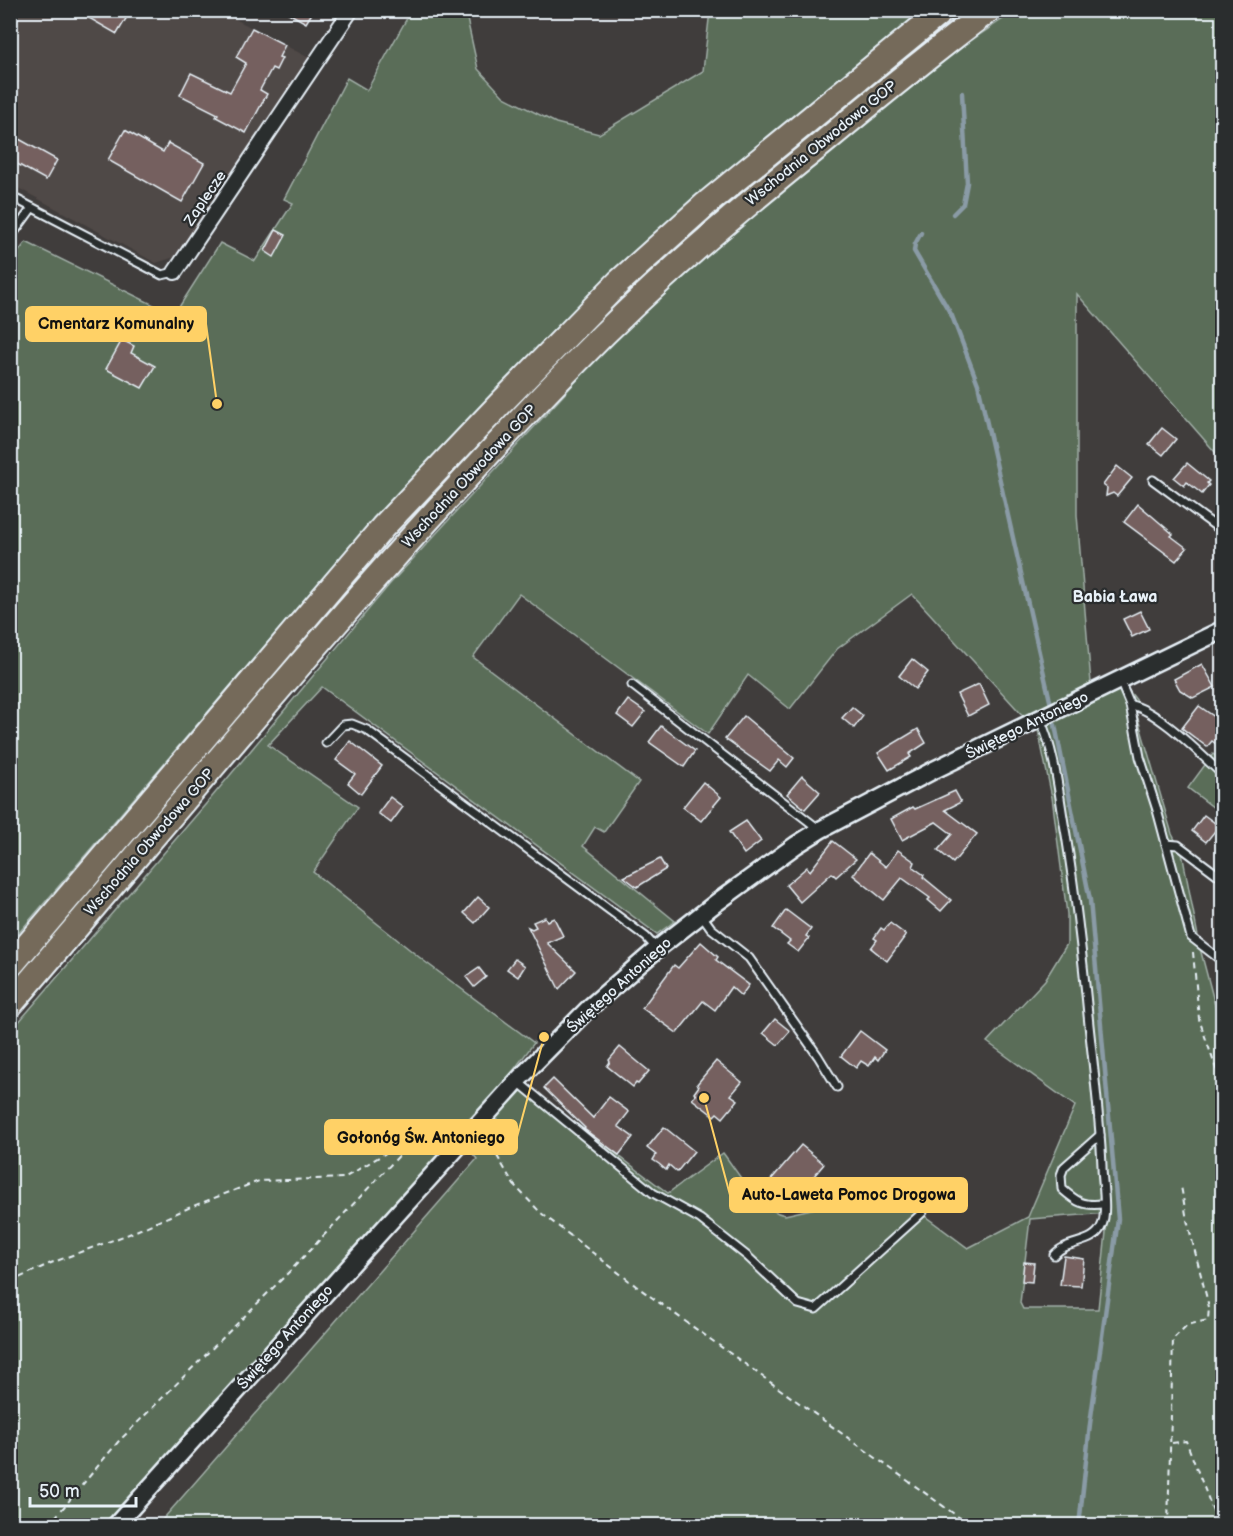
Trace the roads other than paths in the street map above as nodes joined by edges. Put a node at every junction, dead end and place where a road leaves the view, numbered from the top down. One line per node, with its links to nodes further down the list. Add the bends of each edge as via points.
1 (351, 10): 7 (street, Zaplecze)
2 (944, 10): 23 (highway, Wschodnia Obwodowa GOP, via 706,204 619,282 383,527)
3 (989, 10): 24 (highway, Wschodnia Obwodowa GOP, via 700,245 578,360 397,553)
4 (10, 196): 5 (lane, Zaplecze)
5 (32, 208): 6 (lane); 7 (lane, Zaplecze, via 162,274)
6 (10, 238)
7 (175, 272)
8 (1153, 480): 9 (lane)
9 (1222, 531)
10 (1222, 630): 11 (street, Świętego Antoniego)
11 (1120, 681): 13 (lane); 14 (street, Świętego Antoniego)
12 (632, 685): 17 (lane)
13 (1130, 705): 16 (lane, via 1152,714 1201,752); 18 (lane, via 1140,757)
14 (1040, 719): 17 (street, Świętego Antoniego); 27 (lane, via 1046,732 1072,870)
15 (326, 742): 21 (lane, via 343,725 367,730)
16 (1222, 774)
17 (820, 830): 20 (street, Świętego Antoniego)
18 (1166, 844): 19 (lane, via 1178,845); 22 (lane, via 1191,938)
19 (1222, 878)
20 (701, 914): 21 (street, Świętego Antoniego); 26 (lane, via 711,928 749,958)
21 (657, 949): 25 (street, Świętego Antoniego, via 590,1007)
22 (1222, 961)
23 (10, 966)
24 (10, 1005)
25 (516, 1081): 29 (lane, via 653,1193 700,1219 747,1256 798,1304 816,1310); 31 (street, Świętego Antoniego)
26 (837, 1087)
27 (1100, 1135): 28 (lane); 28 (lane, via 1064,1167 1061,1175 1062,1189 1075,1200 1087,1206)
28 (1103, 1204): 30 (lane, via 1104,1223 1099,1232)
29 (923, 1212)
30 (1054, 1255)
31 (115, 1526)

